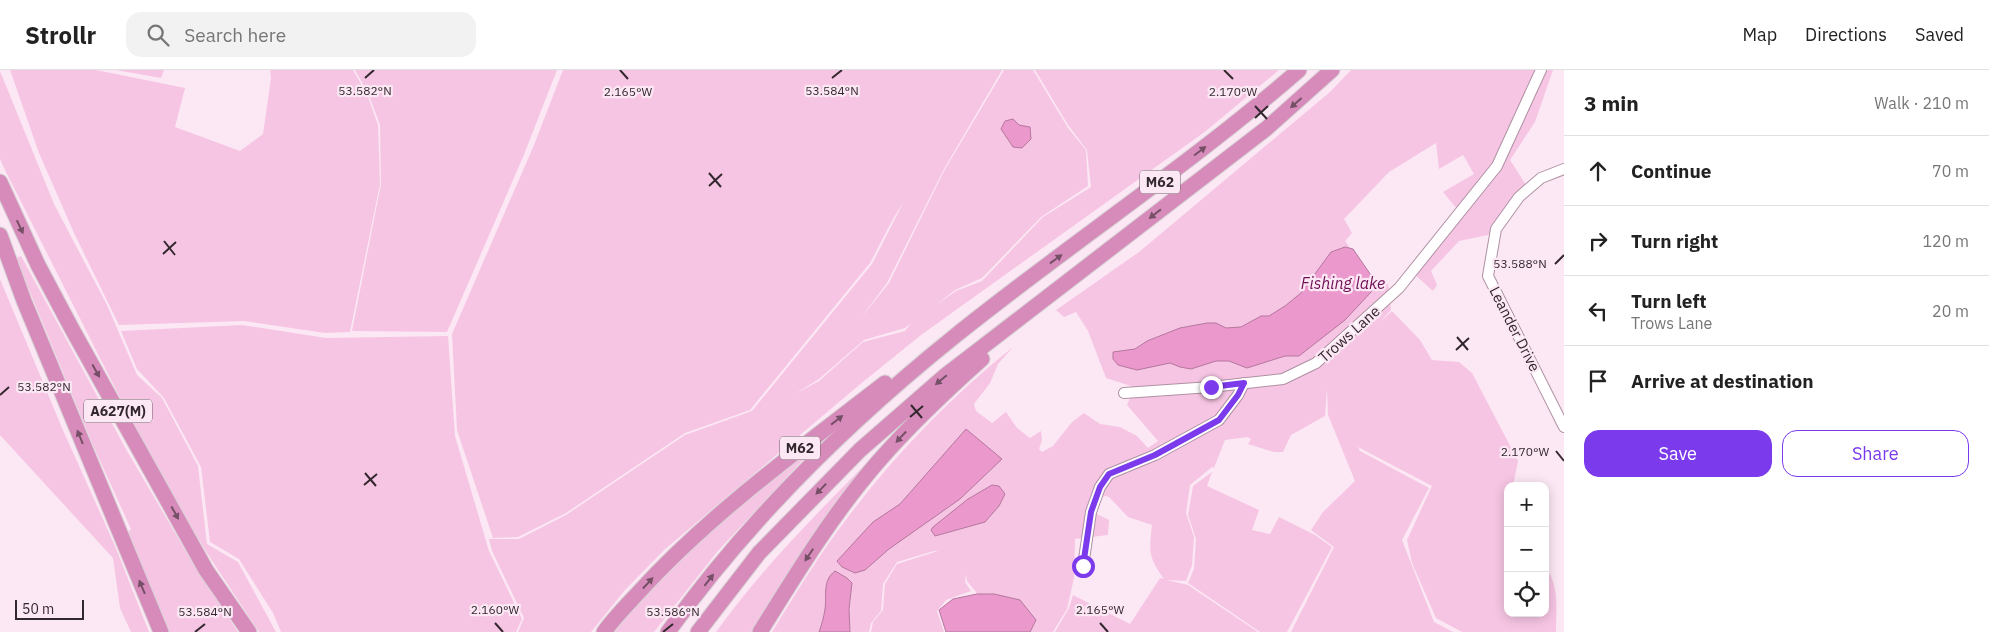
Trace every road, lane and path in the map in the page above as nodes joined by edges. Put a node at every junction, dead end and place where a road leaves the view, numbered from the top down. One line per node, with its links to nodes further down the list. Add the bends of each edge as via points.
1 (1299, 70): 10 (highway, M62, one-way to 1, via 1240,120)
2 (1332, 70): 7 (highway, M62, one-way to 7, via 1267,128)
3 (1541, 70): 11 (street, Trows Lane, via 1497,166 1399,288 1316,363 1283,379)
4 (1564, 169): 13 (street, Leander Drive, via 1541,178 1520,197 1496,229 1488,276)
5 (0, 182): 16 (highway, A627(M), one-way to 16, via 38,265 82,346 206,570)
6 (0, 235): 9 (highway, A627(M))
7 (1118, 243): 19 (highway, M62, one-way to 19, via 946,375 860,450 760,553); 20 (highway, M62, one-way to 20, via 945,393 876,463 822,534)
8 (0, 251): 9 (highway, A627(M))
9 (14, 275): 15 (highway, A627(M), one-way to 9)
10 (1017, 288): 17 (highway, M62, one-way to 10, via 651,579 716,517 946,336); 18 (highway, M62, one-way to 10, via 726,557 832,444 894,386)
11 (1244, 383): 12 (street, Trows Lane); 14 (street, via 1219,420 1155,455 1109,474 1100,487 1091,512)
12 (1124, 393)
13 (1564, 427)
14 (1083, 566)
15 (161, 632)
16 (249, 632)
17 (604, 632)
18 (668, 632)
19 (698, 632)
20 (760, 632)

